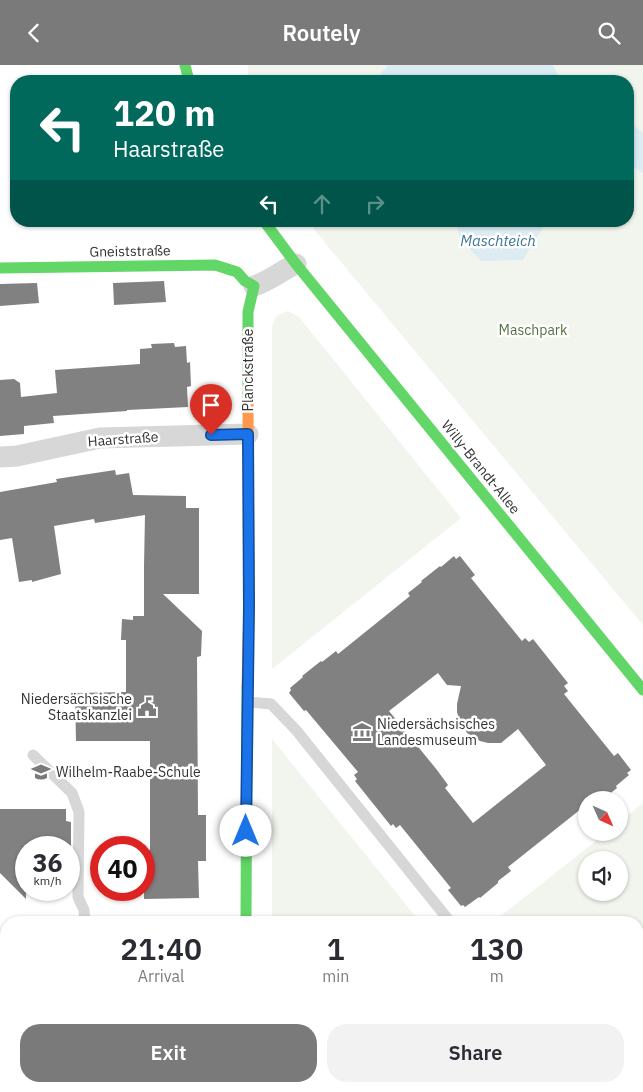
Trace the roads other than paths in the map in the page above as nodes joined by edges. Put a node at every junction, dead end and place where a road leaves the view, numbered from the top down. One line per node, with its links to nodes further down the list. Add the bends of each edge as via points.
1 (268, 227): 2 (street, Willy-Brandt-Allee)
2 (296, 264): 4 (street); 7 (street, Willy-Brandt-Allee)
3 (0, 268): 4 (street, Gneiststraße, via 215,265 237,273)
4 (254, 286): 5 (street, Planckstraße, via 248,312)
5 (248, 434): 6 (street, Haarstraße, via 100,438); 8 (street, Planckstraße)
6 (0, 457)
7 (643, 690)
8 (247, 702): 11 (street, Planckstraße); 12 (lane, via 271,705 296,730)
9 (33, 755): 10 (lane, via 72,793 79,812 78,897)
10 (84, 916)
11 (246, 916)
12 (446, 916)

